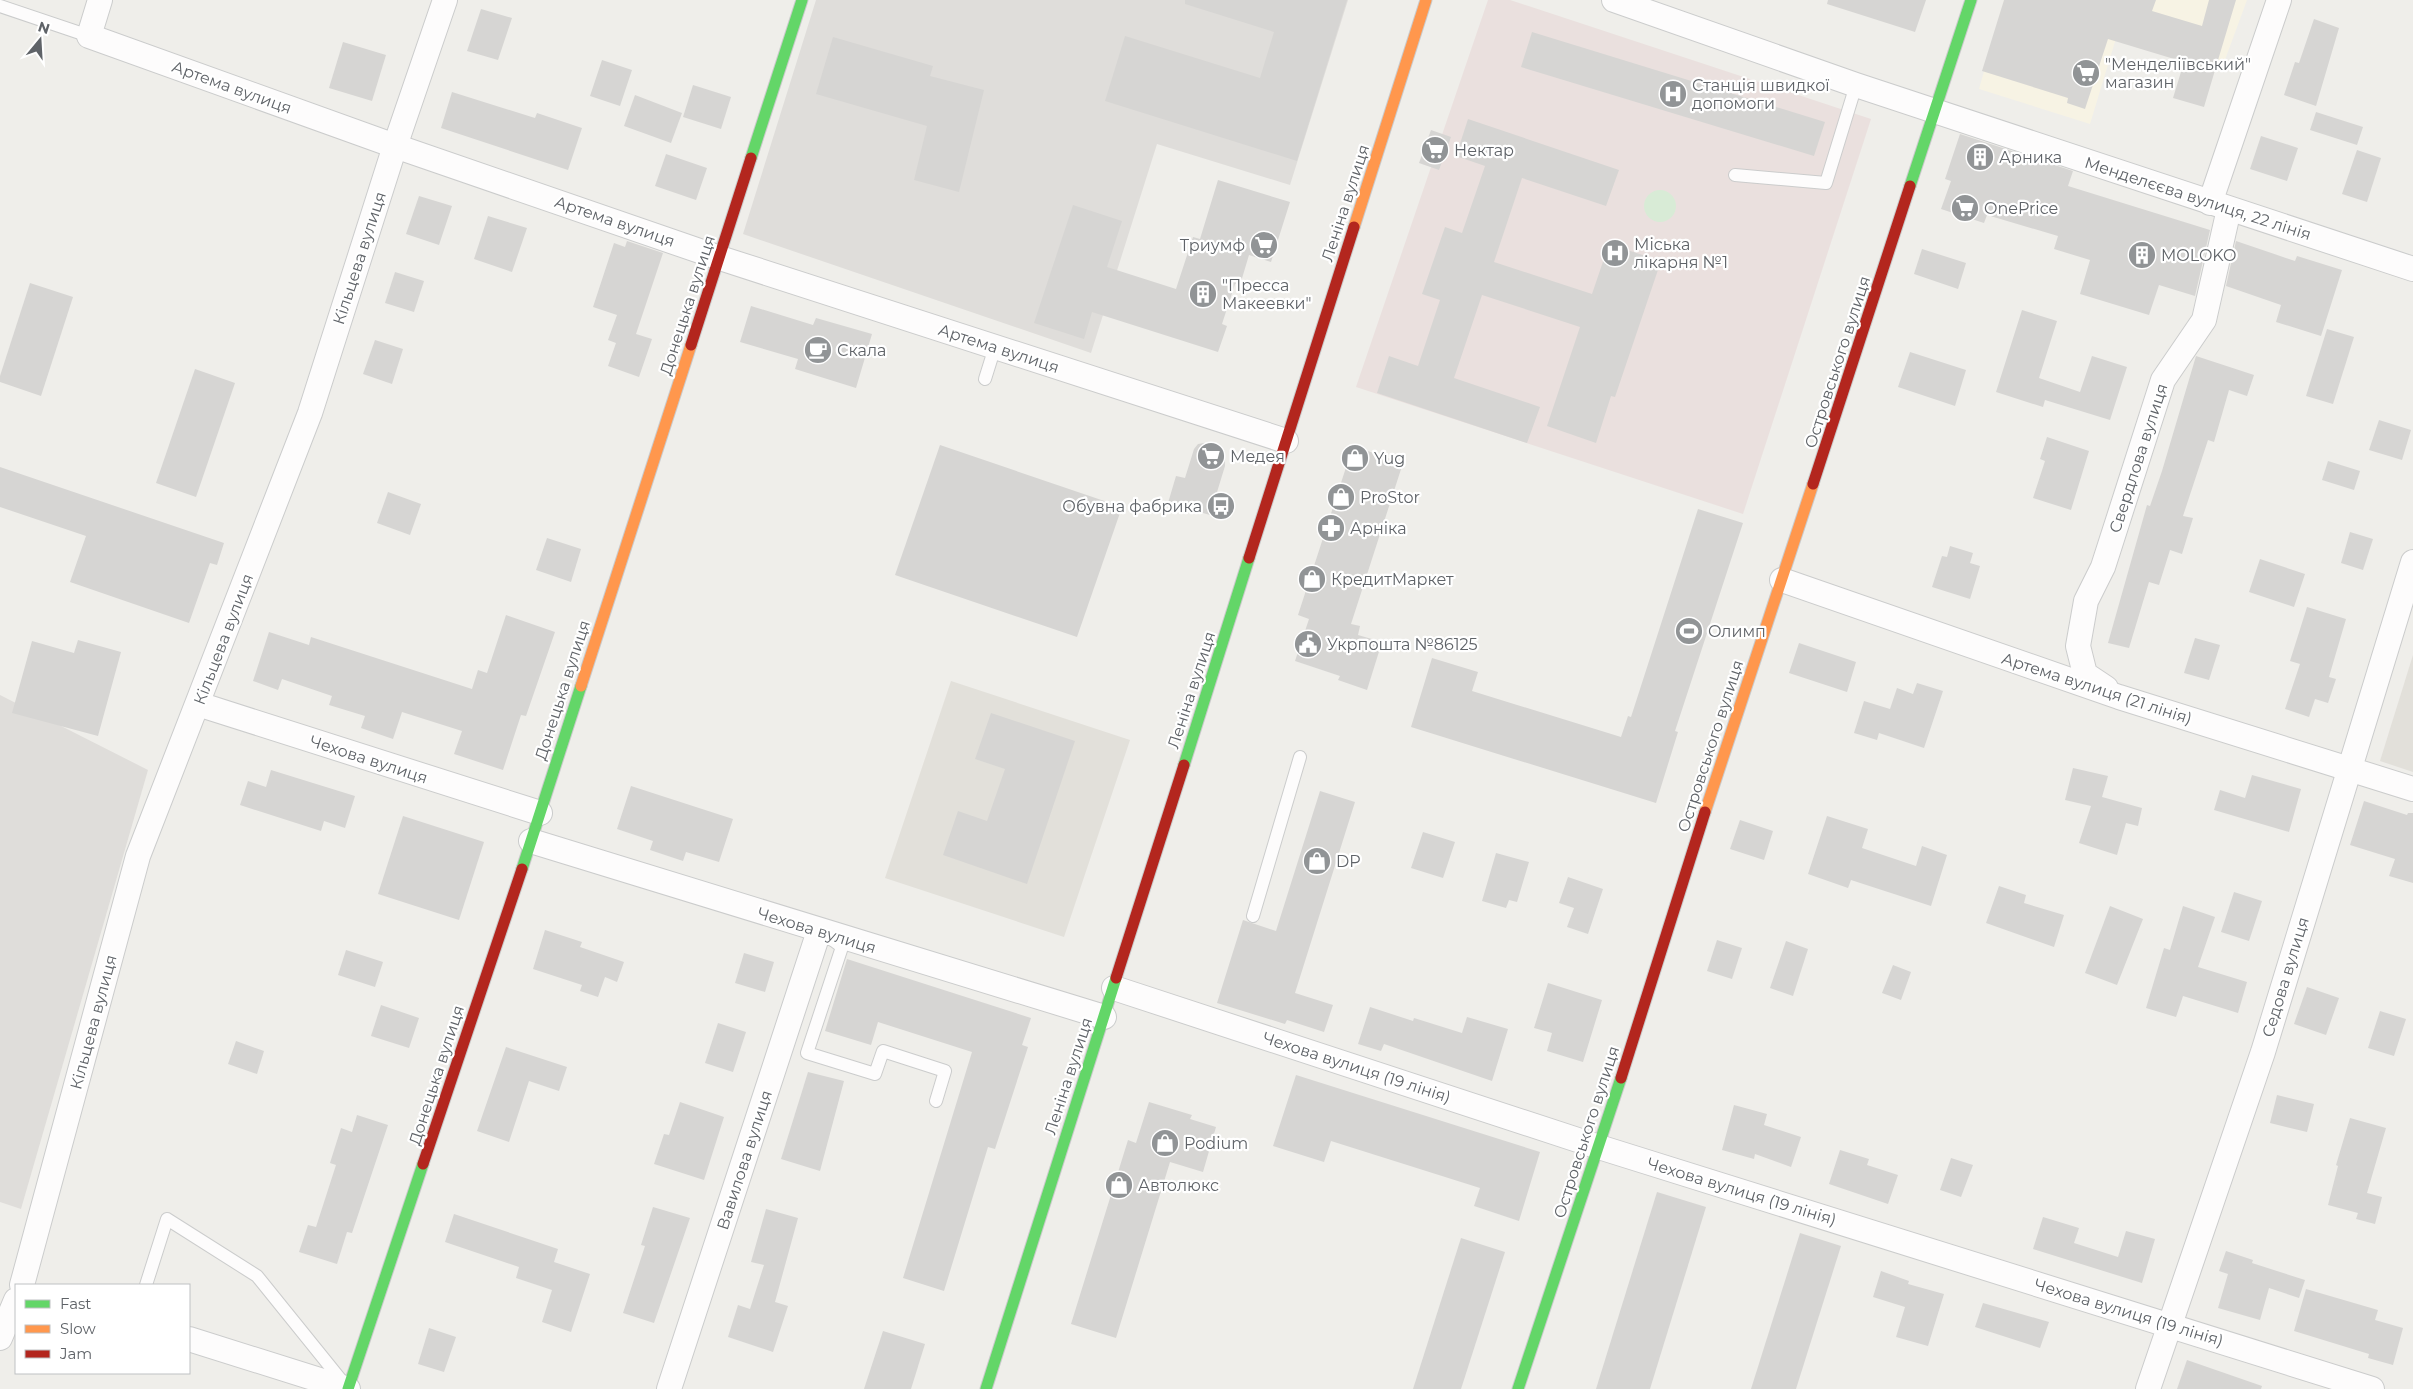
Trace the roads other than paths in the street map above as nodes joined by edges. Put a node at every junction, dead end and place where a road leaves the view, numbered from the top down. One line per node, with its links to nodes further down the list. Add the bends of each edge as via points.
1 (100, 0): 9 (street)
2 (445, 0): 12 (street, Кільцева вулиця)
3 (802, 0): 15 (street, Донецька вулиця)
4 (1426, 0): 19 (street, Леніна вулиця)
5 (1614, 0): 10 (street, Менделєєва вулиця, 22 лінія)
6 (1972, 0): 11 (street, Островського вулиця)
7 (2279, 0): 14 (street, Свердлова вулиця)
8 (0, 6): 9 (lane)
9 (89, 36): 12 (street, Артема вулиця)
10 (1856, 85): 11 (street, Менделєєва вулиця, 22 лінія); 13 (lane, via 1826,183)
11 (1936, 110): 14 (street, Менделєєва вулиця, 22 лінія); 21 (street, Островського вулиця)
12 (395, 146): 15 (street, Артема вулиця); 23 (street, Кільцева вулиця, via 310,412)
13 (1735, 175)
14 (2220, 206): 16 (street, Менделєєва вулиця, 22 лінія); 22 (street, Свердлова вулиця, via 2204,320 2163,380 2103,567 2086,601 2078,646 2084,674)
15 (720, 258): 17 (street, Артема вулиця); 27 (street, Донецька вулиця)
16 (2413, 269)
17 (995, 347): 18 (lane); 19 (street, Артема вулиця)
18 (986, 379)
19 (1286, 441): 31 (street, Леніна вулиця)
20 (2413, 562): 25 (street, Седова вулиця)
21 (1782, 580): 22 (street, Артема вулиця (21 лiнiя)); 34 (street, Островського вулиця, via 1682,880)
22 (2118, 697): 25 (street, Артема вулиця (21 лiнiя))
23 (198, 704): 27 (street, Чехова вулиця); 35 (street, Кільцева вулиця, via 138,856)
24 (1300, 757): 29 (lane)
25 (2349, 769): 26 (street, Артема вулиця (21 лiнiя)); 38 (street, Седова вулиця, via 2263,1052)
26 (2413, 789)
27 (540, 813): 28 (street, Донецька вулиця)
28 (531, 841): 30 (street, Чехова вулиця); 41 (street, Донецька вулиця)
29 (1252, 916)
30 (819, 931): 32 (street, Чехова вулиця); 33 (lane, via 842,947 807,1053 875,1074 883,1051 946,1070); 42 (street, Вавилова вулиця)
31 (1114, 988): 32 (street, Леніна вулиця); 34 (street, Чехова вулиця (19 лiнiя))
32 (1104, 1017): 43 (street, Леніна вулиця)
33 (936, 1100)
34 (1599, 1147): 38 (street, Чехова вулиця (19 лiнiя)); 44 (street, Островського вулиця)
35 (22, 1284)
36 (146, 1284): 41 (lane, via 167,1219 256,1276)
37 (15, 1302): 39 (street)
38 (2169, 1324): 45 (street, Седова вулиця); 46 (street, Чехова вулиця (19 лiнiя))
39 (0, 1338)
40 (190, 1339): 41 (street)
41 (348, 1389)
42 (669, 1389)
43 (986, 1389)
44 (1518, 1389)
45 (2148, 1389)
46 (2372, 1389)

